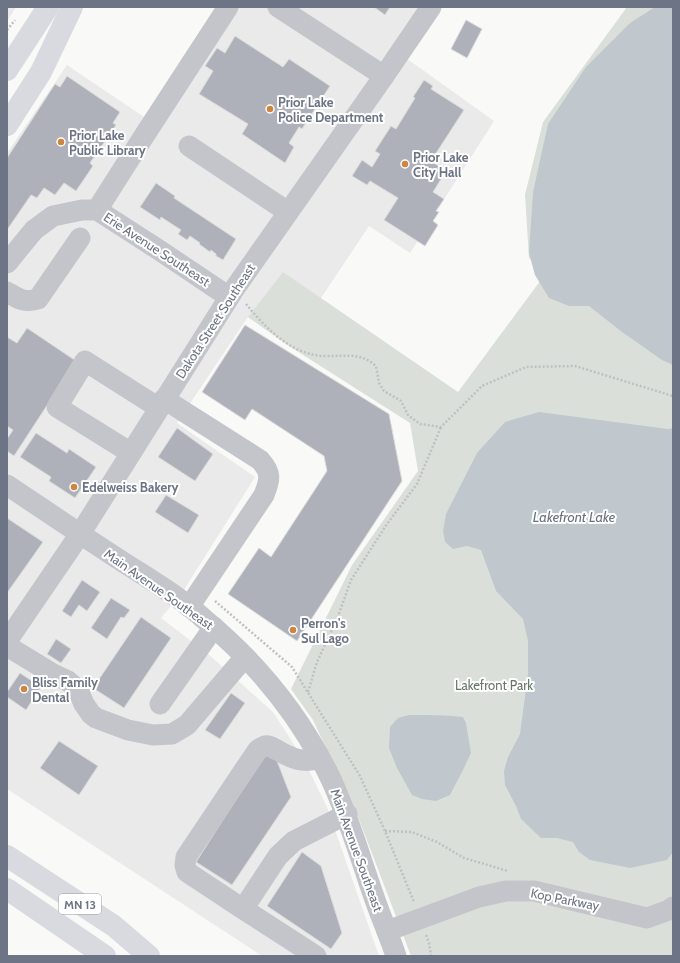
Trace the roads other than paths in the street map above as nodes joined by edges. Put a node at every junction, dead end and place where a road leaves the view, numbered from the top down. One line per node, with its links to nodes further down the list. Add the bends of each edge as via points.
1 (48, 7): 6 (main road)
2 (72, 7): 8 (main road, via 41,72)
3 (228, 7): 10 (street)
4 (278, 7): 7 (street)
5 (431, 7): 7 (street, Dakota Street Southeast)
6 (7, 70)
7 (384, 76): 11 (street, Dakota Street Southeast)
8 (7, 125)
9 (189, 146): 11 (street)
10 (97, 210): 13 (street, Erie Avenue Southeast, via 82,210 53,216 34,230); 15 (street, Erie Avenue Southeast)
11 (288, 212): 15 (street, Dakota Street Southeast)
12 (80, 238): 14 (street, via 38,299 22,300)
13 (7, 263)
14 (7, 292)
15 (237, 300): 16 (street, Dakota Street Southeast)
16 (162, 403): 17 (street, Dakota Street Southeast); 17 (street, via 85,361 57,407); 20 (street, via 260,460 267,468 269,481 264,495)
17 (131, 453): 19 (street, Dakota Street Southeast)
18 (7, 485): 19 (street, Main Avenue Southeast)
19 (80, 534): 20 (street, Main Avenue Southeast); 22 (street, Dakota Street Southeast)
20 (189, 607): 21 (street, Main Avenue Southeast)
21 (214, 627): 24 (street, Main Avenue Southeast); 25 (street)
22 (7, 641)
23 (7, 646): 24 (street, via 53,674 68,680 78,690 84,704 96,718 128,730 153,734 172,734 187,725)
24 (245, 657): 26 (street, Main Avenue Southeast, via 295,717)
25 (160, 704)
26 (320, 758): 27 (street, Main Avenue Southeast); 31 (street, via 300,761 269,746 261,748 186,857 187,872)
27 (346, 814): 31 (street, via 294,841 278,856); 32 (street, Main Avenue Southeast)
28 (7, 856): 34 (main road, MN 13, via 114,926)
29 (7, 889): 33 (main road, MN 13)
30 (673, 907): 32 (street, Kop Parkway, via 647,918 534,891 506,891 479,897)
31 (243, 909): 35 (street)
32 (387, 931): 36 (street, Main Avenue Southeast)
33 (105, 956)
34 (149, 956)
35 (316, 956)
36 (396, 956)

